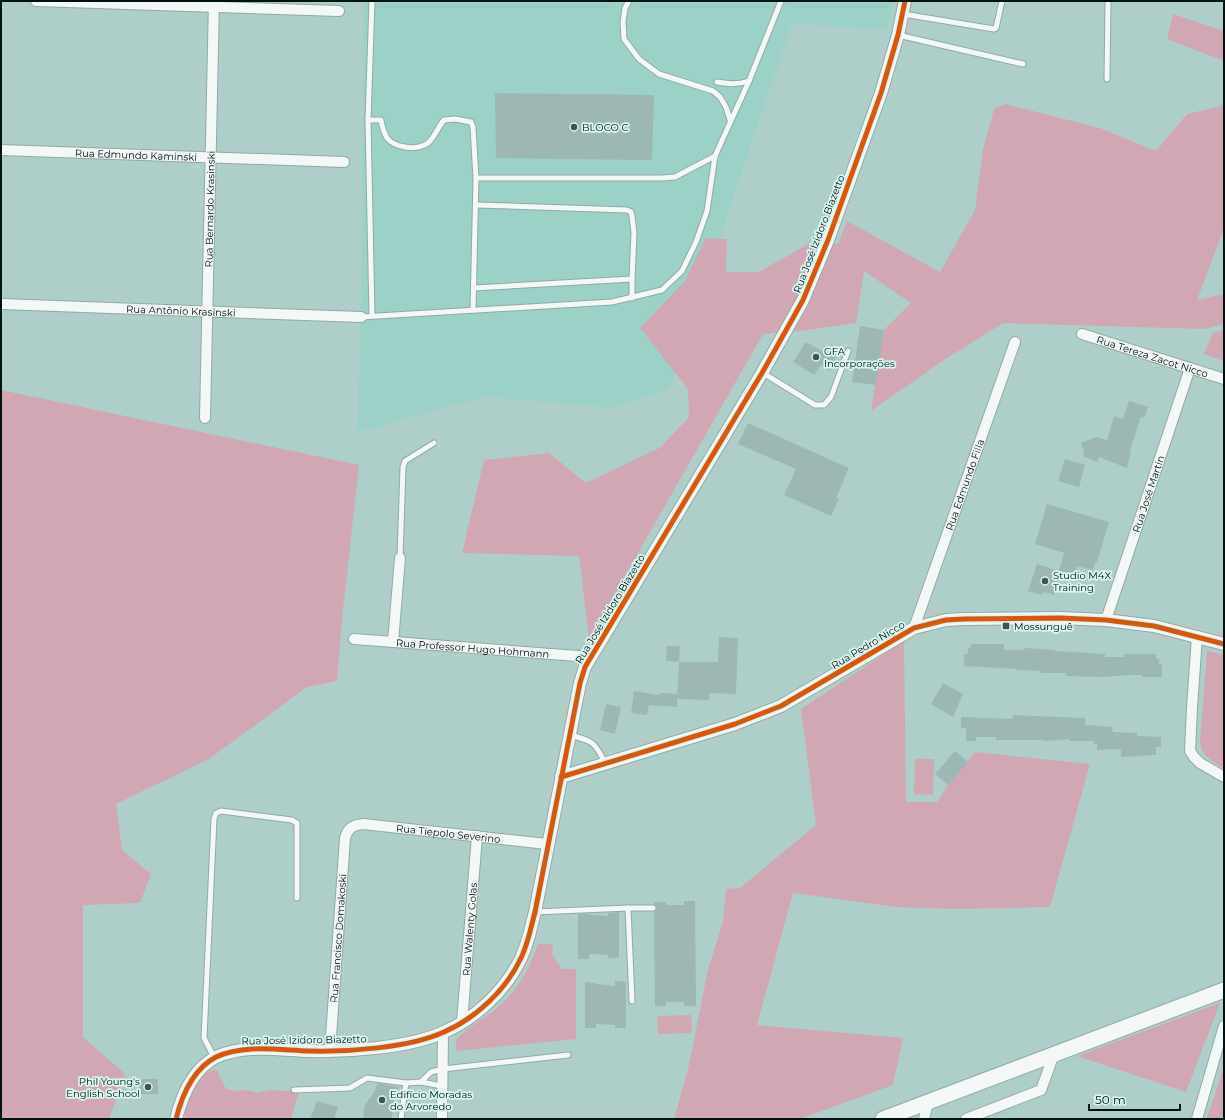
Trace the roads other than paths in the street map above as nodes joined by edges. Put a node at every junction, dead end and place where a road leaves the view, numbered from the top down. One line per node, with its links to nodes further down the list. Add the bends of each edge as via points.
1 (36, 1): 8 (street)
2 (372, 1): 16 (lane)
3 (630, 1): 17 (lane, via 625,8 624,39 638,60 659,74 713,91 726,107)
4 (781, 1): 14 (lane)
5 (905, 1): 10 (street, Rua José Izidoro Biazetto)
6 (1002, 1): 10 (lane, via 994,29)
7 (1108, 1): 13 (lane)
8 (214, 4): 9 (street); 20 (street, Rua Bernardo Krasinski)
9 (339, 11)
10 (903, 14): 11 (street, Rua José Izidoro Biazetto)
11 (898, 35): 12 (lane); 36 (street, Rua José Izidoro Biazetto, via 881,93 815,272 803,300)
12 (1023, 64)
13 (1107, 79)
14 (749, 81): 15 (lane, via 739,84); 17 (lane)
15 (717, 82)
16 (368, 120): 22 (lane, via 381,120 390,142 414,147 427,143 444,120 471,122); 30 (lane)
17 (730, 120): 19 (lane)
18 (1, 150): 20 (street, Rua Edmundo Kaminski)
19 (715, 156): 22 (lane, via 674,177); 26 (lane, via 707,211 682,272 662,290)
20 (211, 157): 21 (street, Rua Edmundo Kaminski); 29 (street, Rua Bernardo Krasinski)
21 (344, 162)
22 (476, 178): 23 (lane)
23 (476, 205): 24 (lane, via 627,210 631,212 634,233); 25 (lane)
24 (632, 278): 25 (lane); 26 (lane)
25 (474, 288): 28 (lane)
26 (632, 298): 28 (lane, via 612,302)
27 (1, 304): 29 (street, Rua Antônio Krasinski)
28 (473, 310): 30 (lane)
29 (207, 311): 31 (street, Rua Antônio Krasinski); 38 (street, Rua Bernardo Krasinski)
30 (372, 316): 31 (lane)
31 (361, 317)
32 (1082, 334): 35 (street, Rua Tereza Zacot Nicco)
33 (1015, 342): 42 (street, Rua Edmundo Filla)
34 (848, 351): 36 (lane, via 831,397 824,405 815,405)
35 (1190, 368): 37 (street, Rua Tereza Zacot Nicco); 41 (street, Rua José Martin)
36 (762, 373): 47 (street, Rua José Izidoro Biazetto)
37 (1224, 379)
38 (205, 418)
39 (434, 443): 40 (lane, via 405,461 403,467)
40 (400, 558): 45 (street)
41 (1106, 620): 42 (street, Rua Pedro Nicco, via 964,619 946,620); 43 (street, Rua Pedro Nicco, via 1154,626)
42 (914, 628): 49 (street, Rua Pedro Nicco, via 768,712)
43 (1197, 636): 46 (street, Rua Pedro Nicco); 50 (street, via 1190,751 1200,763)
44 (354, 638): 45 (street, Rua Professor Hugo Hohmann)
45 (393, 642): 47 (street, Rua Professor Hugo Hohmann)
46 (1224, 644)
47 (591, 657): 48 (street, Rua José Izidoro Biazetto, via 582,675)
48 (569, 735): 49 (lane, via 587,739 596,746); 51 (street, Rua José Izidoro Biazetto)
49 (606, 764): 51 (street, Rua Pedro Nicco)
50 (1224, 777)
51 (561, 778): 54 (street, Rua José Izidoro Biazetto)
52 (351, 827): 53 (street, Rua Tiepolo Severino, via 363,824); 64 (street, Rua Francisco Domakoski, via 345,838)
53 (477, 836): 54 (street, Rua Tiepolo Severino); 61 (street, Rua Walenty Golas)
54 (548, 844): 58 (street, Rua José Izidoro Biazetto)
55 (297, 898): 67 (lane, via 297,823 292,820 216,813 204,1038)
56 (628, 908): 57 (lane); 58 (lane); 60 (lane)
57 (653, 908)
58 (535, 912): 61 (street, Rua José Izidoro Biazetto, via 521,958 510,978 496,995)
59 (1224, 990): 65 (main road)
60 (632, 1001)
61 (462, 1022): 63 (street, Rua José Izidoro Biazetto)
62 (1224, 1026): 80 (street)
63 (443, 1033): 64 (street, Rua José Izidoro Biazetto, via 400,1044); 68 (street)
64 (330, 1051): 67 (street, Rua José Izidoro Biazetto, via 240,1050)
65 (1054, 1054): 73 (main road); 79 (street, via 1041,1090)
66 (568, 1055): 68 (lane)
67 (214, 1058): 74 (street, Rua José Izidoro Biazetto, via 193,1077)
68 (443, 1069): 69 (lane, via 431,1072); 71 (street)
69 (422, 1082): 70 (lane); 71 (lane)
70 (406, 1083): 72 (lane, via 367,1078 350,1088); 75 (lane)
71 (442, 1086): 76 (street)
72 (294, 1090)
73 (928, 1102): 77 (main road); 78 (street)
74 (176, 1119)
75 (401, 1119)
76 (442, 1119)
77 (883, 1119)
78 (924, 1119)
79 (966, 1119)
80 (1197, 1119)

